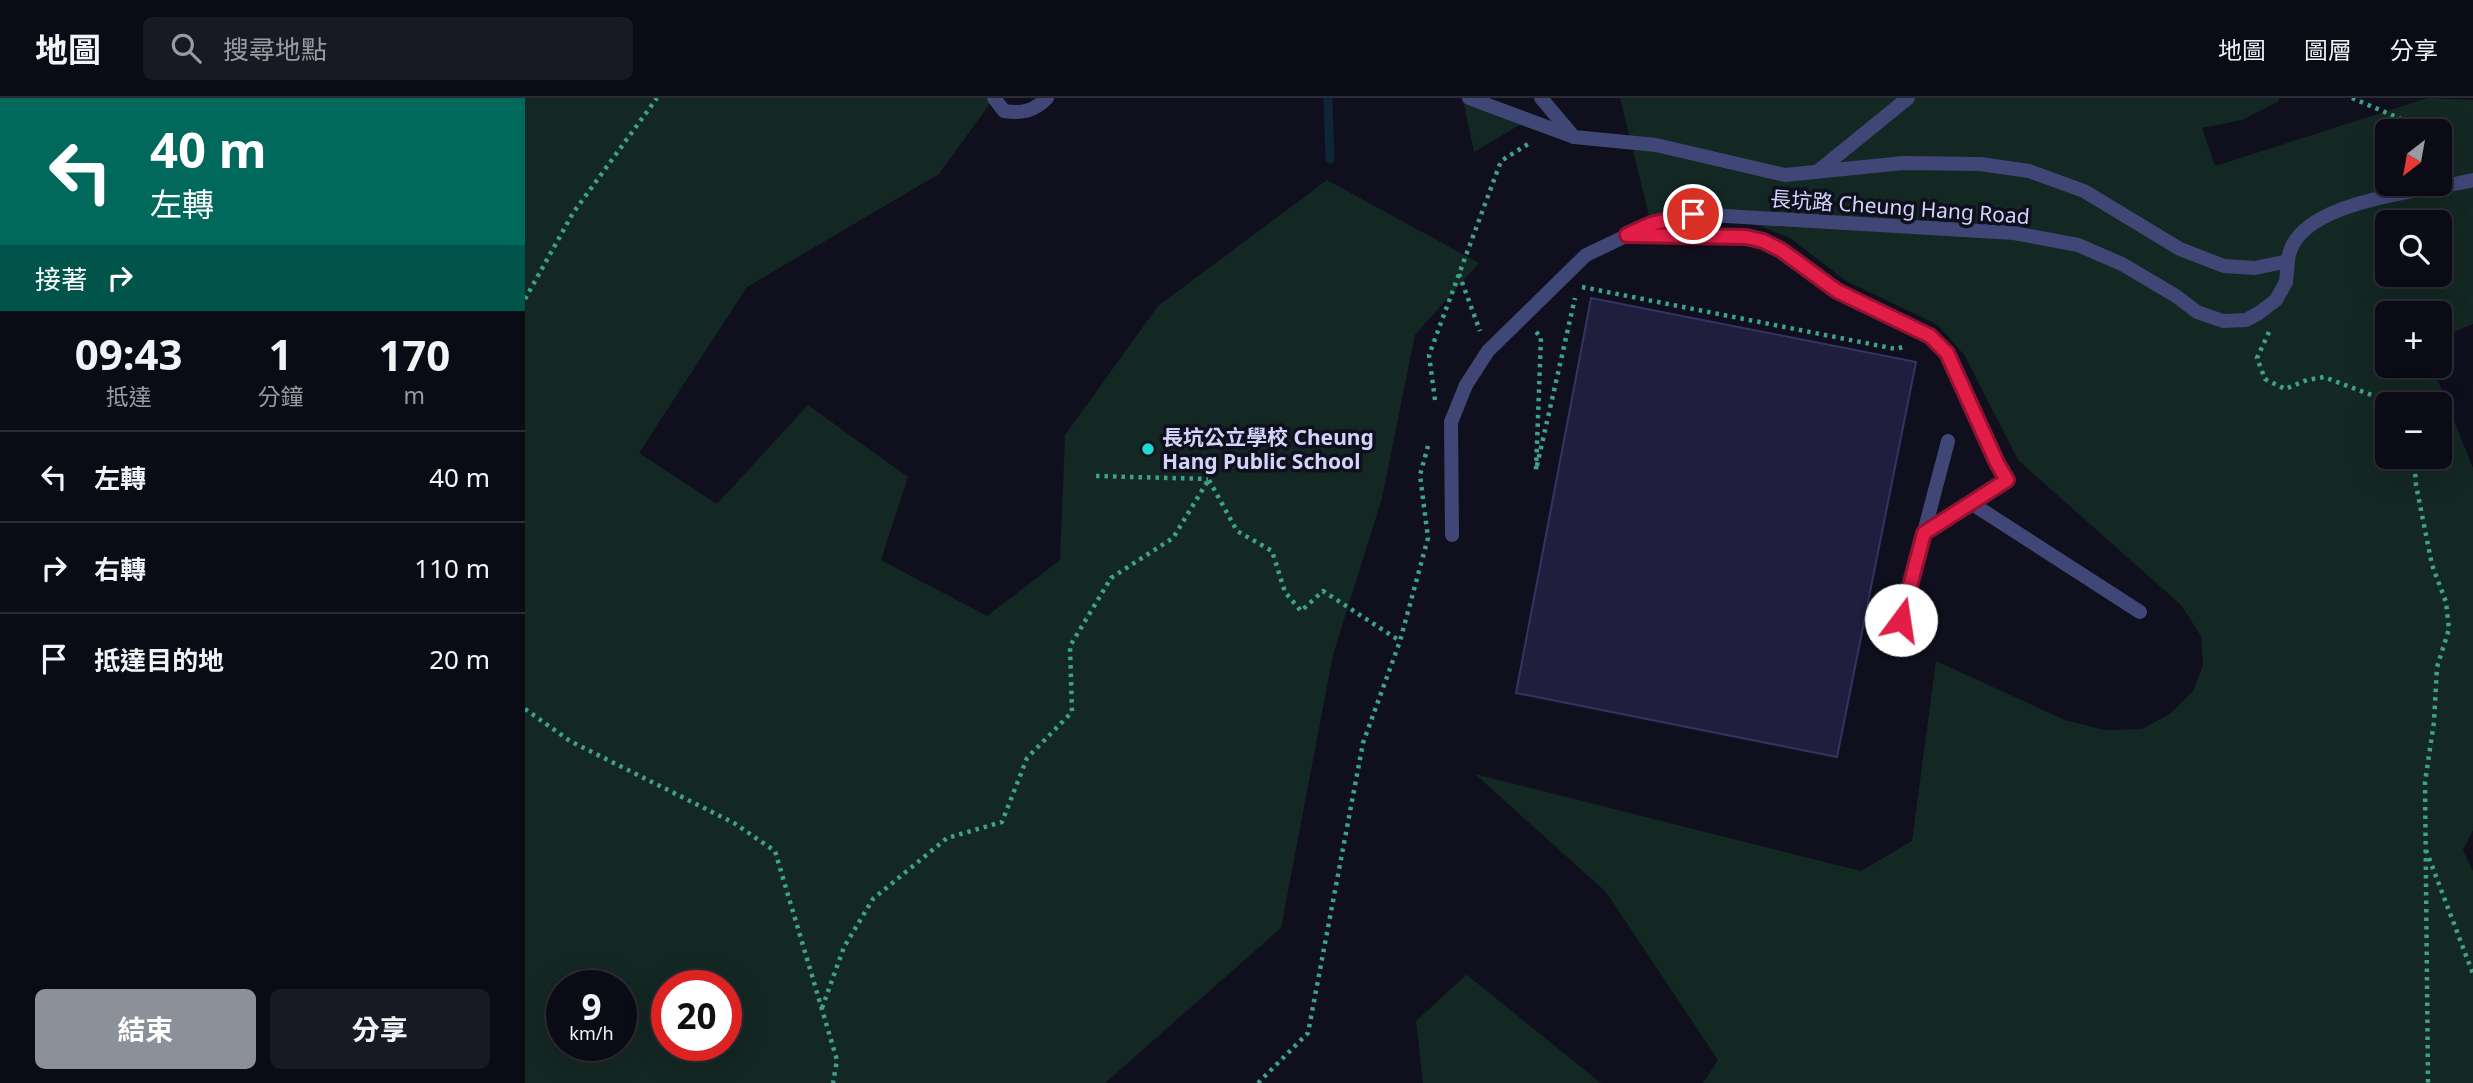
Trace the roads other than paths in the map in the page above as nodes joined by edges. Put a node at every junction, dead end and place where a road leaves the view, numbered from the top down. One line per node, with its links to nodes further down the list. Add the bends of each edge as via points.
1 (994, 98): 2 (street, via 1004,111 1021,113)
2 (1047, 98)
3 (1469, 98): 6 (street, 長坑路 Cheung Hang Road)
4 (1541, 98): 6 (street)
5 (1908, 98): 7 (street)
6 (1574, 137): 7 (street, 長坑路 Cheung Hang Road, via 1656,145 1785,174)
7 (1817, 172): 10 (street, 長坑路 Cheung Hang Road, via 1903,163 1980,164 2029,171 2084,191 2180,249 2224,267 2255,268)
8 (2473, 180): 10 (street, via 2366,201 2330,213 2306,229 2289,250)
9 (1627, 235): 10 (street, 長坑路 Cheung Hang Road, via 1693,214 2014,233 2078,245 2122,264 2197,312 2223,321 2246,320 2276,300); 12 (street, via 1763,241 1837,291 1930,336 1947,353 2007,480); 14 (street, 長坑路 Cheung Hang Road, via 1586,256 1488,351 1466,385 1451,422)
10 (2288, 261)
11 (1948, 441): 13 (street)
12 (1971, 503): 13 (street); 15 (street)
13 (1924, 533): 16 (street)
14 (1452, 536)
15 (2140, 612)
16 (1901, 620)

